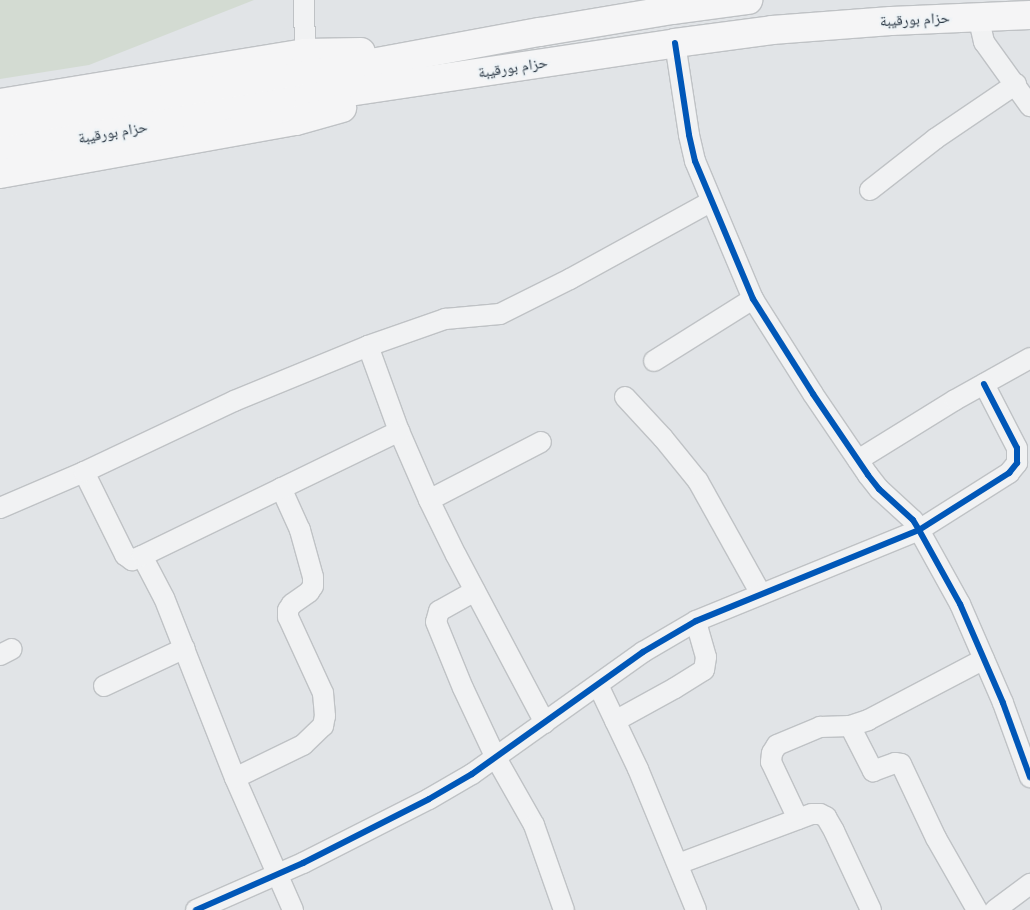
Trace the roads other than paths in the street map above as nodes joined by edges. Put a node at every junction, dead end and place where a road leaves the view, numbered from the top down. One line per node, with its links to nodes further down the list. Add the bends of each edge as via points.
1 (304, 0): 8 (street)
2 (748, 0): 3 (highway, حزام بورقيبة)
3 (672, 5): 7 (highway, حزام بورقيبة)
4 (1030, 14): 5 (highway, حزام بورقيبة)
5 (978, 16): 6 (highway, حزام بورقيبة, via 782,30); 10 (street, via 984,42)
6 (675, 42): 9 (highway, حزام بورقيبة); 17 (street, via 689,135)
7 (442, 50): 8 (highway); 13 (highway, حزام بورقيبة)
8 (305, 53): 11 (highway)
9 (442, 78): 13 (highway, حزام بورقيبة, via 309,98); 15 (highway, via 296,121)
10 (1016, 84): 12 (street); 16 (street, via 935,138)
11 (0, 103)
12 (1030, 106)
13 (18, 133): 14 (highway, حزام بورقيبة)
14 (0, 152)
15 (0, 174)
16 (870, 190)
17 (710, 202): 18 (street); 19 (street, via 500,314 445,319)
18 (753, 300): 21 (street); 26 (street)
19 (368, 346): 24 (street); 27 (street, via 234,401)
20 (1030, 358): 22 (street)
21 (654, 360)
22 (984, 384): 26 (street); 31 (street, via 1017,448 1017,463 1008,473)
23 (625, 397): 34 (street, via 698,481)
24 (399, 432): 28 (street); 29 (street)
25 (541, 442): 29 (street)
26 (858, 460): 31 (street, via 879,489)
27 (84, 472): 30 (street); 32 (street, via 124,555 130,559)
28 (281, 488): 32 (street); 45 (street, via 300,530 313,577 313,586 292,604 288,617 323,693 326,716 323,726 303,745)
29 (429, 500): 33 (street)
30 (0, 508)
31 (920, 530): 34 (street); 37 (street, via 960,604)
32 (142, 556): 36 (street)
33 (475, 591): 41 (street); 43 (street, via 439,611 436,622)
34 (760, 594): 35 (street)
35 (696, 621): 38 (street, via 643,652); 40 (street, via 706,657 704,670)
36 (185, 648): 39 (street); 45 (street)
37 (984, 659): 42 (street, via 868,720); 44 (street)
38 (598, 684): 40 (street); 41 (street)
39 (104, 686)
40 (615, 721): 47 (street)
41 (545, 723): 43 (street)
42 (850, 726): 46 (street, via 820,727 778,745 772,753 771,762 778,780); 55 (street, via 873,772 895,763 901,764 936,838)
43 (496, 758): 48 (street, via 429,799); 53 (street, via 534,825)
44 (1030, 777)
45 (236, 778): 48 (street)
46 (798, 819): 47 (street); 54 (street, via 812,814 826,817)
47 (678, 864): 50 (street)
48 (276, 874): 51 (street); 52 (street)
49 (1030, 884): 56 (street)
50 (693, 909)
51 (196, 910)
52 (294, 910)
53 (564, 910)
54 (872, 910)
55 (977, 910)
56 (995, 910)

